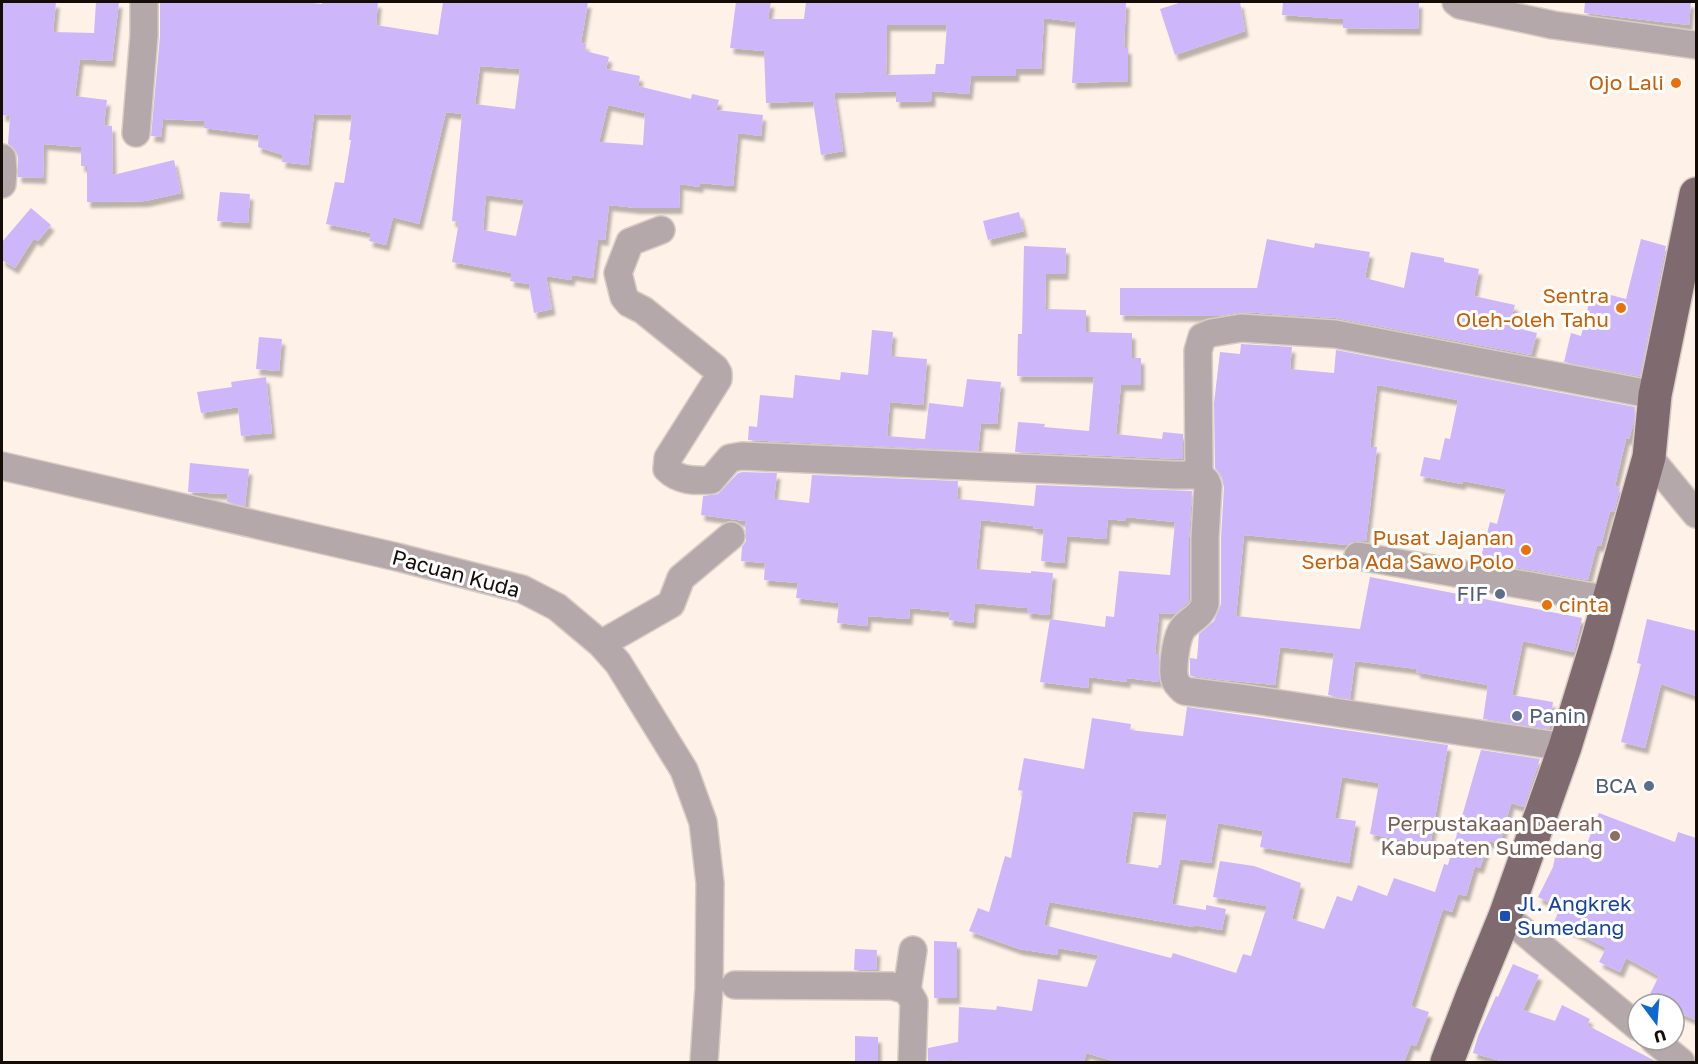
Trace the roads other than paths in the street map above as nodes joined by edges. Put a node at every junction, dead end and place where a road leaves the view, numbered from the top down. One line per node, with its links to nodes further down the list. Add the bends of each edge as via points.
1 (144, 2): 4 (street)
2 (1456, 2): 3 (street, via 1552,25)
3 (1696, 45)
4 (136, 133)
5 (2, 158): 6 (street)
6 (2, 184)
7 (1696, 194): 9 (main road)
8 (661, 230): 12 (street, via 630,242 618,273 624,297 718,373 718,379 668,458 667,469 679,478 711,480 730,458 742,456)
9 (1655, 394): 10 (main road); 12 (street, via 1335,334 1241,328 1211,333 1202,337 1198,351)
10 (1649, 457): 13 (street); 16 (main road)
11 (2, 466): 17 (street, Pacuan Kuda, via 522,589 557,608)
12 (1199, 475): 18 (street, via 1208,486 1205,604 1178,637 1174,676 1184,691)
13 (1696, 514)
14 (731, 536): 17 (street, via 681,578 671,604)
15 (1358, 556): 16 (street)
16 (1610, 600): 18 (main road)
17 (601, 644): 25 (street, Pacuan Kuda, via 618,663 684,770 703,822 710,882)
18 (1565, 747): 19 (main road)
19 (1505, 916): 23 (street); 27 (main road)
20 (913, 950): 22 (street)
21 (735, 985): 22 (street, via 892,986)
22 (908, 990): 26 (street, via 914,1002)
23 (1626, 1017)
24 (1669, 1052): 28 (street)
25 (704, 1062)
26 (912, 1062)
27 (1447, 1062)
28 (1681, 1062)

